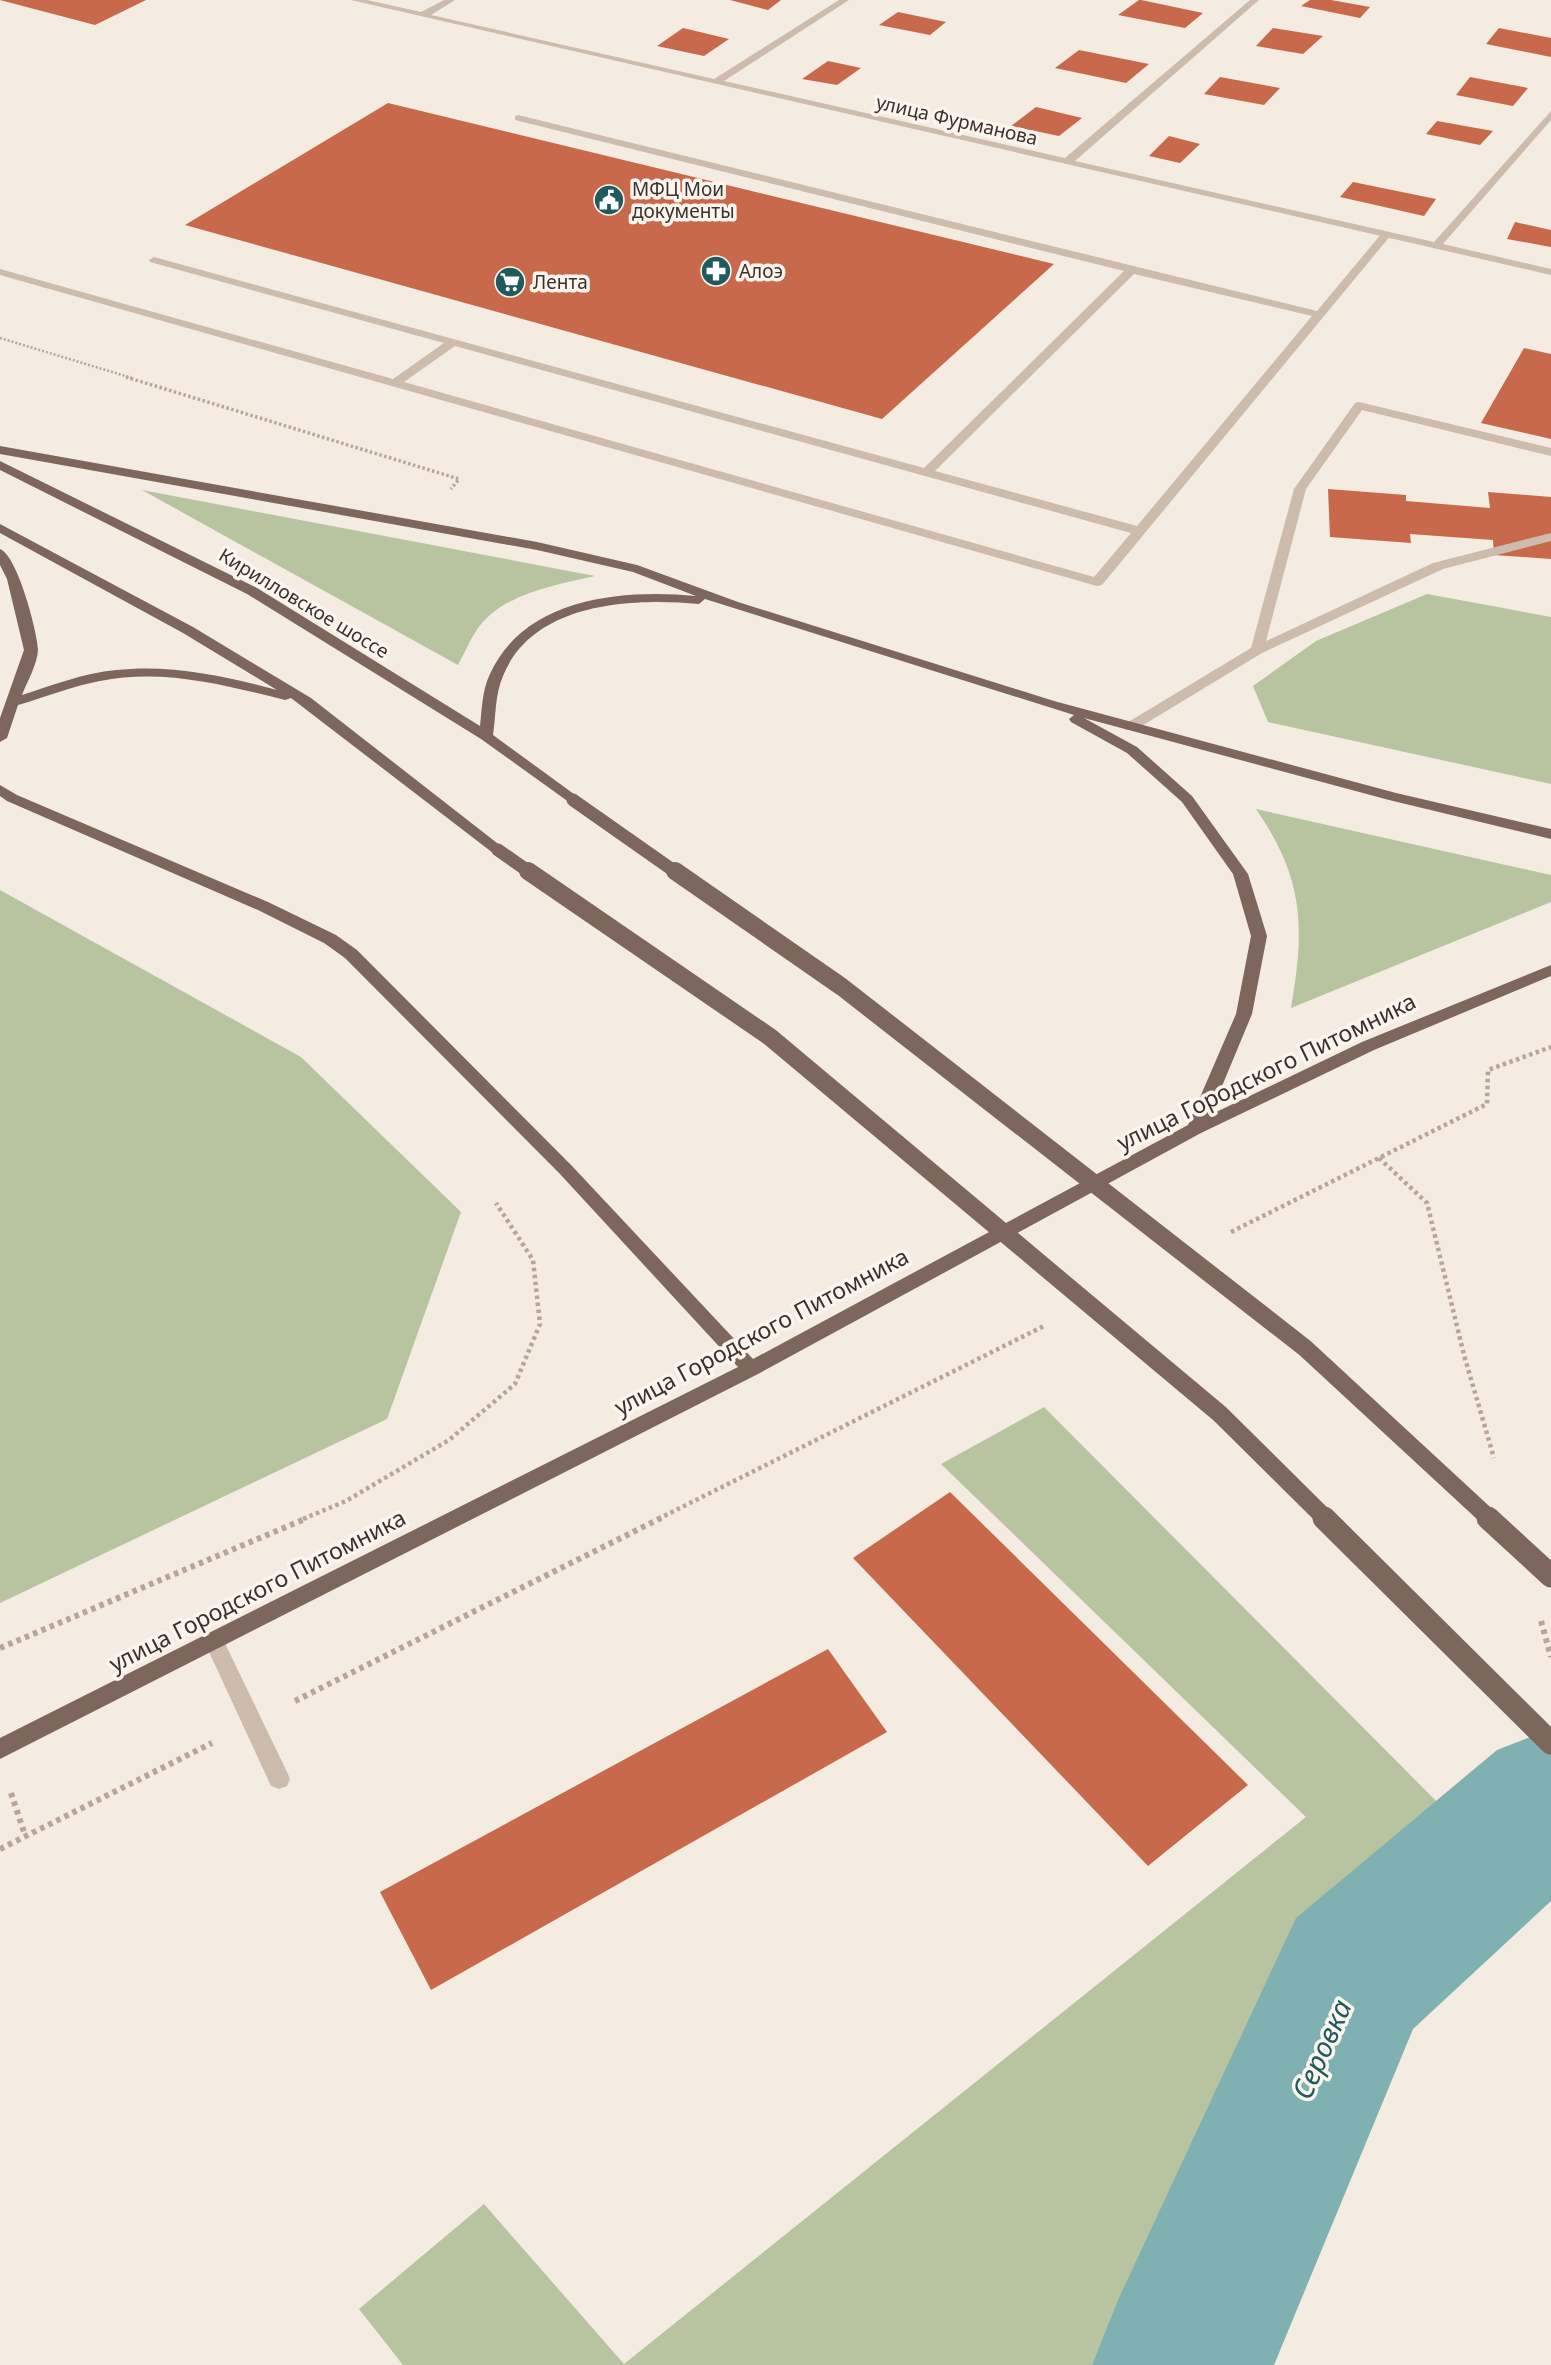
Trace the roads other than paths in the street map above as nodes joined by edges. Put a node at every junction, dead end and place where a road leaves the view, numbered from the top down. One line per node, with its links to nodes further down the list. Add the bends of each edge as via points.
1 (355, 0): 5 (street, улица Фурманова)
2 (451, 0): 5 (street)
3 (845, 0): 6 (street)
4 (1255, 0): 9 (street)
5 (423, 15): 6 (street, улица Фурманова)
6 (716, 82): 9 (street, улица Фурманова)
7 (1551, 114): 11 (street)
8 (518, 118): 13 (street)
9 (1066, 163): 10 (street, улица Фурманова)
10 (1385, 235): 11 (street, улица Фурманова); 16 (street)
11 (1435, 247): 15 (street, улица Фурманова)
12 (154, 260): 17 (street)
13 (1132, 270): 16 (street); 22 (street)
14 (0, 272): 18 (street)
15 (1551, 272)
16 (1321, 314): 24 (street)
17 (453, 342): 18 (street); 22 (street)
18 (394, 384): 24 (street, via 1097,582)
19 (0, 450): 27 (main road, via 537,545 637,569)
20 (1551, 452): 28 (street, via 1359,406 1300,489)
21 (0, 465): 33 (main road, Кирилловское шоссе, via 252,591)
22 (926, 473): 24 (street)
23 (0, 528): 29 (main road, via 188,630)
24 (1139, 531)
25 (1551, 537): 28 (street, via 1438,566)
26 (0, 553): 30 (main road, via 14,579 31,650)
27 (733, 605): 31 (main road); 33 (main road, via 673,596 634,599 594,604 535,628 511,650 497,674)
28 (1257, 650): 32 (street)
29 (306, 701): 30 (main road, via 229,681 115,674); 42 (main road, bridge, via 498,850 770,1037 1220,1414)
30 (12, 703): 34 (main road)
31 (1049, 704): 32 (main road); 38 (main road, via 1132,750 1187,799 1240,874 1259,936 1244,1014)
32 (1130, 727): 36 (main road)
33 (486, 736): 40 (main road, Кирилловское шоссе, bridge, via 842,987 1305,1348)
34 (0, 738)
35 (0, 789): 39 (main road, via 12,799 263,906 351,954 566,1170)
36 (1551, 834)
37 (1551, 970): 38 (main road, улица Городского Питомника, via 1368,1046)
38 (1195, 1129): 39 (main road, улица Городского Питомника)
39 (751, 1369): 41 (main road, улица Городского Питомника)
40 (1551, 1576)
41 (214, 1641): 43 (main road, улица Городского Питомника); 44 (street)
42 (1551, 1744)
43 (0, 1749)
44 (279, 1779)

